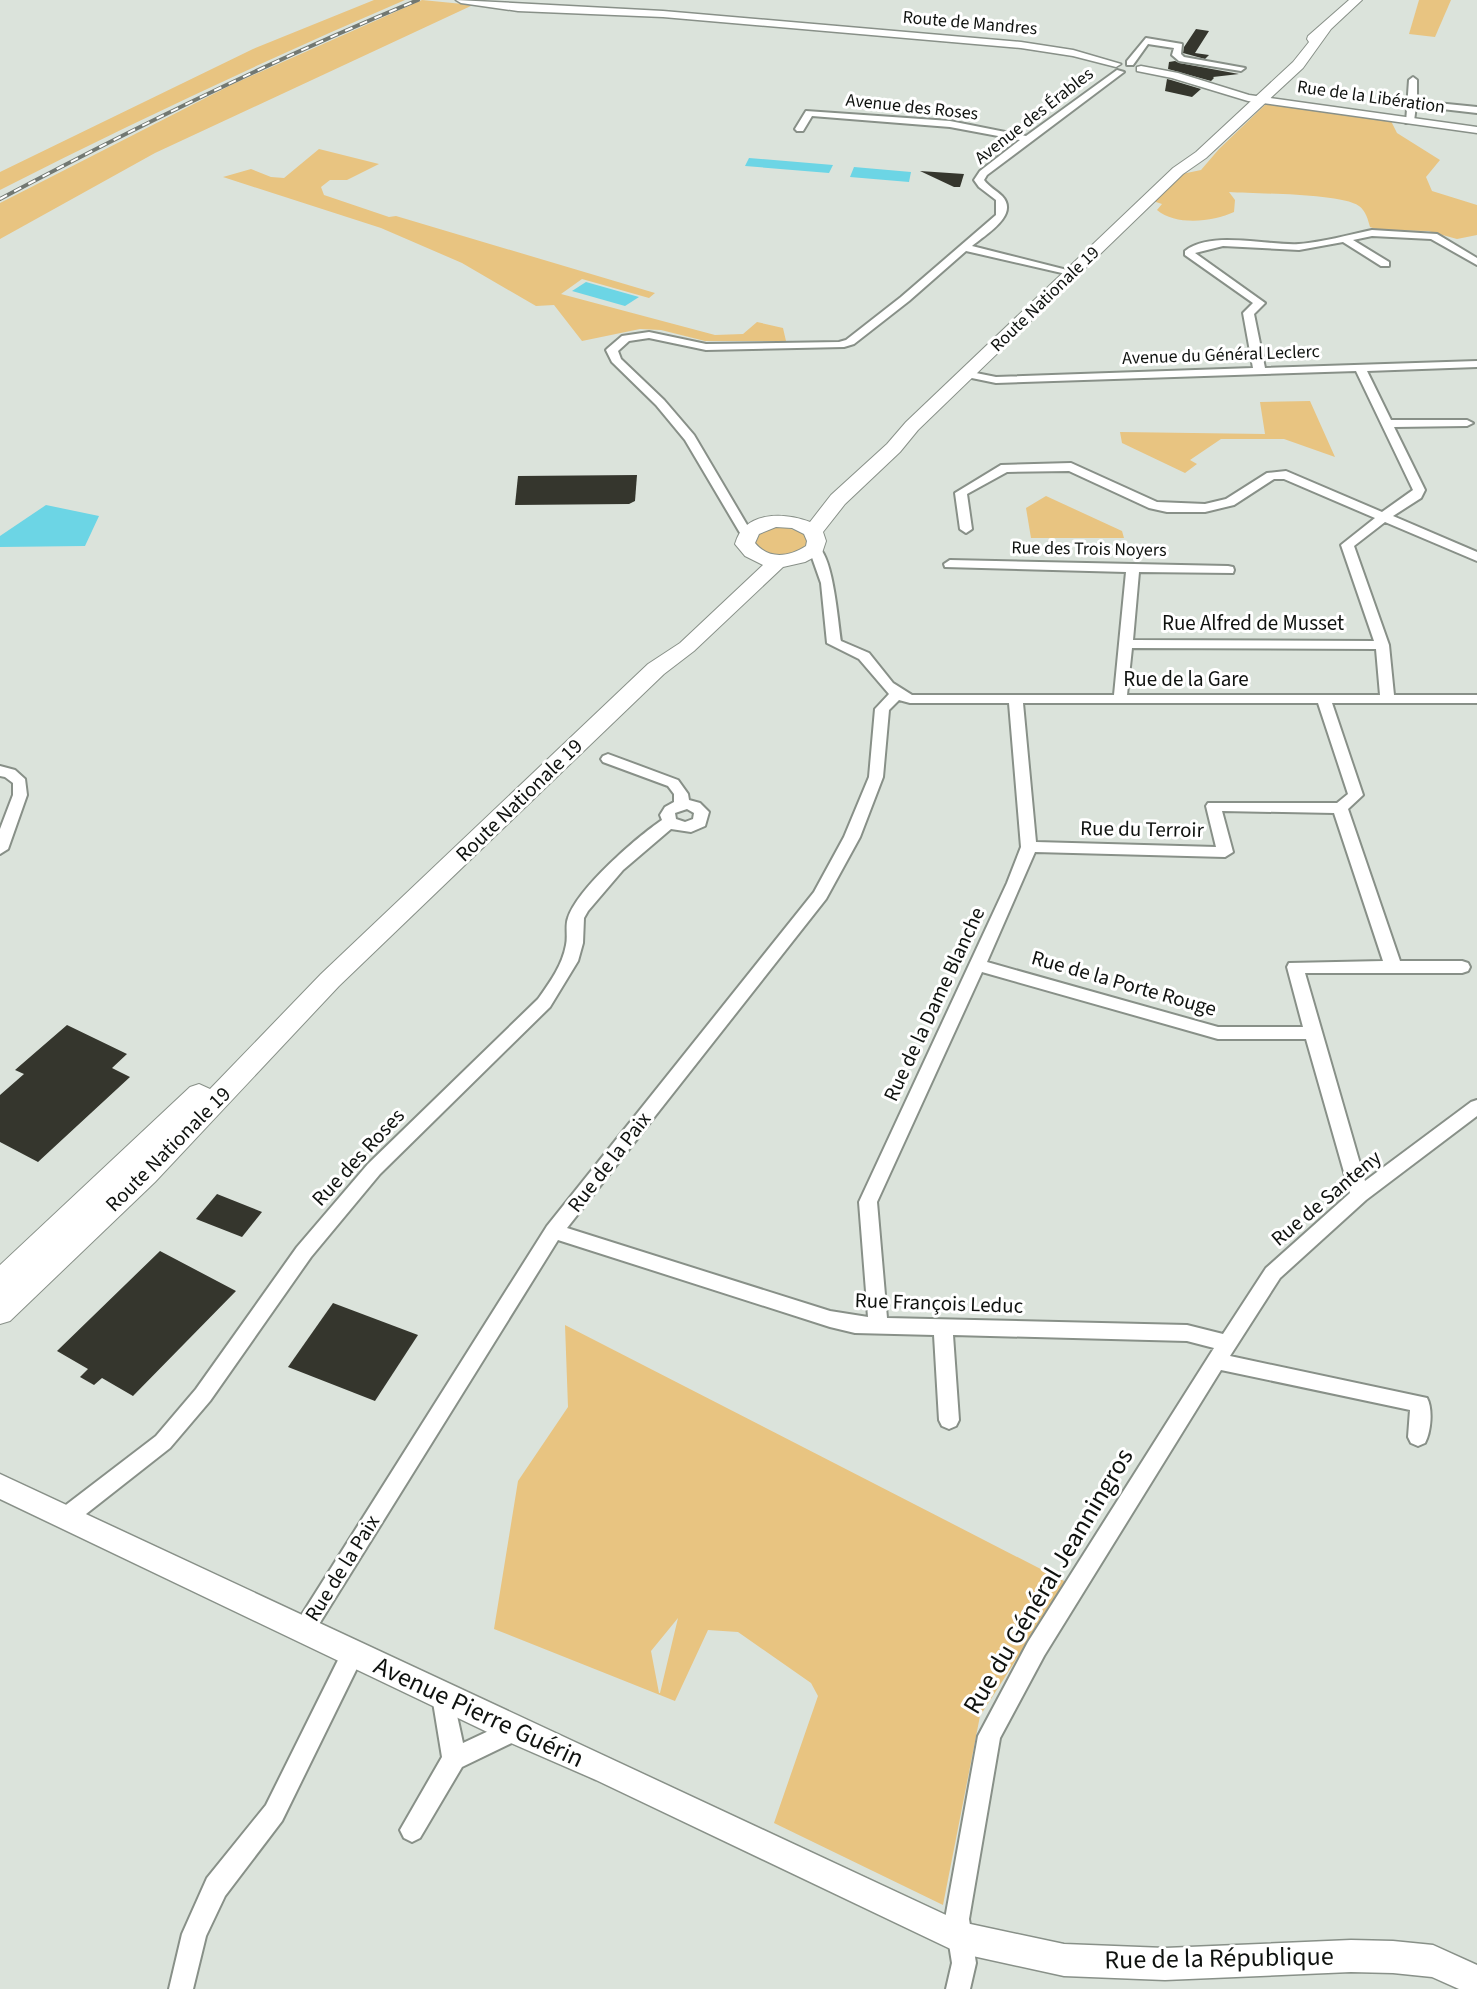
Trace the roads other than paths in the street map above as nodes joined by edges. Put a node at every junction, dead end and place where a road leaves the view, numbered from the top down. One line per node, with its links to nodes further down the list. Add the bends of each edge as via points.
1 (461, 0): 4 (street, Route de Mandres, via 518,8 663,14 1021,45 1073,53)
2 (1356, 0): 7 (main road, Route Nationale 19, via 1299,50)
3 (1136, 66): 4 (street, Route de Mandres); 5 (street, via 1146,41 1179,46 1176,55 1182,59); 7 (street)
4 (1118, 68): 12 (street, Avenue des Érables)
5 (1241, 69)
6 (1413, 80): 9 (street)
7 (1254, 99): 9 (street, Rue de la Libération, via 1387,118); 17 (main road, Route Nationale 19, via 1201,155 1178,171)
8 (1477, 110): 9 (street)
9 (1410, 112): 11 (street, Rue de la Libération)
10 (800, 129): 12 (street, Avenue des Roses, via 809,113 950,124)
11 (1477, 130)
12 (1029, 140): 14 (street, Avenue des Érables, via 979,180 1004,207 1001,216)
13 (1344, 238): 15 (street, via 1372,233 1433,236); 16 (street); 20 (street, via 1299,247 1223,243 1194,249 1190,254 1260,303 1248,313)
14 (969, 245): 17 (street); 25 (street, Avenue des Érables, via 850,342 840,345 706,347 649,335 626,338 616,345 612,350 616,360 686,432)
15 (1477, 262)
16 (1385, 264)
17 (1074, 271): 21 (main road, Route Nationale 19)
18 (1477, 364): 19 (street, Avenue du Général Leclerc)
19 (1360, 369): 20 (street, Avenue du Général Leclerc); 23 (street)
20 (1260, 373): 21 (street, Avenue du Général Leclerc, via 996,380)
21 (966, 374): 24 (main road, Route Nationale 19)
22 (1467, 423): 23 (street)
23 (1386, 424): 26 (street, via 1419,490)
24 (910, 428): 27 (main road, Route Nationale 19, via 821,508); 31 (main road, Route Nationale 19, via 893,450 828,510)
25 (732, 514): 28 (street); 30 (street)
26 (1383, 517): 29 (street, via 1286,476 1271,476 1220,506 1167,508 1071,467 1005,468 961,493); 33 (street); 40 (street, via 1347,545)
27 (792, 522): 28 (main road); 31 (main road)
28 (766, 523): 30 (main road)
29 (966, 529)
30 (747, 535): 32 (main road, via 745,544)
31 (814, 540): 34 (main road, Route Nationale 19, via 805,556); 38 (street)
32 (756, 556): 34 (main road); 41 (main road, Route Nationale 19, via 754,571 748,578 688,633)
33 (1477, 557)
34 (786, 560): 38 (street); 41 (main road, Route Nationale 19)
35 (950, 564): 36 (street, Rue des Trois Noyers)
36 (1133, 568): 37 (street, Rue des Trois Noyers); 39 (street)
37 (1228, 570)
38 (824, 572): 42 (street, via 834,643 862,654)
39 (1125, 644): 40 (street, Rue Alfred de Musset); 45 (street)
40 (1382, 645): 47 (street)
41 (656, 669): 58 (main road, Route Nationale 19)
42 (896, 695): 43 (street, Rue de la Gare, via 910,699); 62 (street, Rue de la Paix, via 882,709 876,777 852,837 820,895)
43 (1016, 699): 45 (street, Rue de la Gare); 53 (street, Rue de la Dame Blanche)
44 (1477, 699): 47 (street, Rue de la Gare)
45 (1120, 700): 46 (street, Rue de la Gare)
46 (1324, 700): 47 (street, Rue de la Gare); 51 (street, via 1356,795)
47 (1388, 700)
48 (608, 759): 50 (street, via 674,783)
49 (0, 771): 54 (street, via 20,782 20,795)
50 (682, 805): 52 (street, via 668,812); 52 (street, via 699,809 702,820 690,827)
51 (1340, 808): 53 (street, Rue du Terroir, via 1213,806 1225,852); 56 (street)
52 (670, 822): 71 (street, Rue des Roses, via 655,830 610,874 576,916 574,948 562,978 544,1003 374,1169 304,1252 203,1395 163,1442)
53 (1029, 847): 55 (street, Rue de la Dame Blanche)
54 (0, 849)
55 (976, 965): 59 (street, Rue de la Porte Rouge, via 1218,1033); 65 (street, Rue de la Dame Blanche, via 868,1202)
56 (1393, 966): 57 (street); 59 (street, via 1295,967)
57 (1462, 967)
58 (330, 980): 63 (main road, Route Nationale 19, via 263,1034); 64 (main road, Route Nationale 19, via 145,1174)
59 (1313, 1033): 61 (street)
60 (1477, 1107): 61 (street, Rue de Santeny)
61 (1360, 1195): 67 (street, Rue de Santeny, via 1273,1273)
62 (554, 1231): 65 (street, Rue François Leduc, via 830,1319); 72 (street, Rue de la Paix)
63 (0, 1283)
64 (0, 1312)
65 (878, 1325): 66 (street, Rue François Leduc)
66 (943, 1328): 67 (street, Rue François Leduc, via 1187,1333); 68 (street)
67 (1221, 1352): 69 (street, Rue François Leduc, via 1420,1404); 78 (street, Rue du Général Jeanningros, via 1036,1649 989,1736 957,1919)
68 (949, 1420)
69 (1418, 1437)
70 (0, 1486): 71 (street, Avenue Pierre Guérin)
71 (64, 1518): 72 (street, Avenue Pierre Guérin)
72 (303, 1630): 73 (street, Avenue Pierre Guérin)
73 (353, 1653): 74 (street, Avenue Pierre Guérin); 80 (street, via 274,1813 216,1887 194,1934)
74 (443, 1696): 75 (street, Avenue Pierre Guérin); 76 (street)
75 (514, 1730): 76 (street); 78 (street, Avenue Pierre Guérin)
76 (454, 1759): 77 (street)
77 (412, 1830)
78 (959, 1937): 79 (street, Rue de la République, via 1064,1960 1165,1964 1393,1957 1433,1961); 81 (street, Rue du Général Jeanningros, via 964,1963)
79 (1477, 1981)
80 (181, 1989)
81 (958, 1989)

